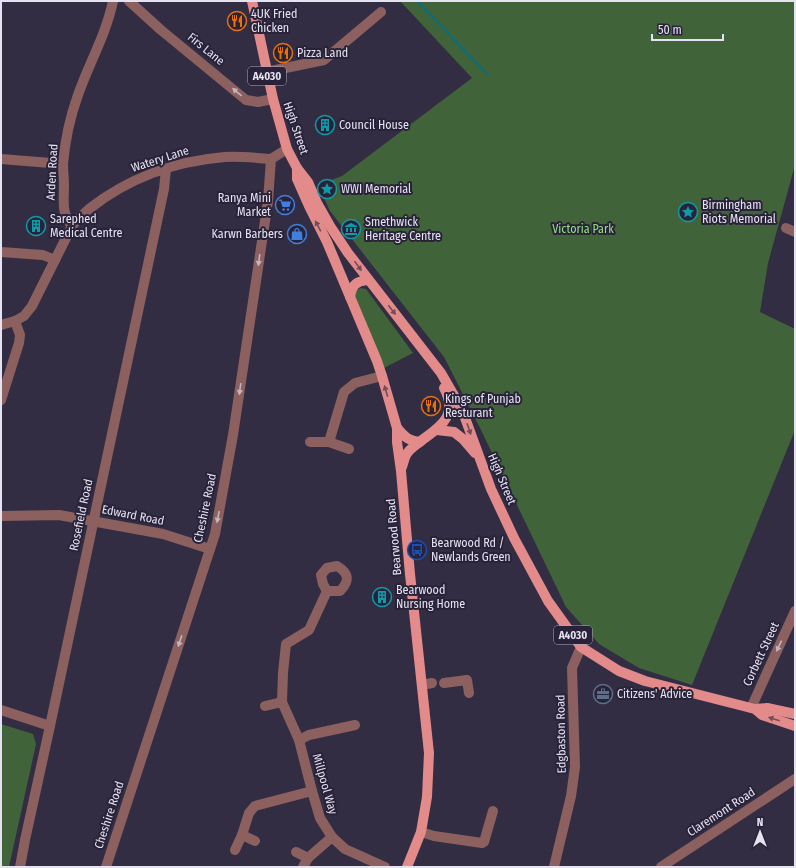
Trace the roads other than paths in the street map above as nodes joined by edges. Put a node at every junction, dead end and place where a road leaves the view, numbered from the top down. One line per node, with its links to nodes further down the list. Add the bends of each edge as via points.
1 (113, 1): 10 (street, Arden Road, via 105,30 78,95 69,126)
2 (129, 1): 6 (street, Firs Lane, one-way to 2, via 258,102 246,100)
3 (252, 1): 5 (main road, High Street / A4030)
4 (380, 12): 5 (street, via 324,60)
5 (266, 72): 6 (main road, High Street / A4030)
6 (273, 99): 7 (main road, High Street / A4030)
7 (287, 149): 9 (street); 11 (main road, High Street / A4030)
8 (1, 159): 10 (street)
9 (272, 159): 12 (street, Watery Lane, via 226,157); 35 (street, Cheshire Road, one-way to 35, via 234,431 219,515)
10 (63, 164): 13 (street, Arden Road, via 63,210)
11 (297, 168): 15 (main road, High Street / A4030, via 308,182 330,226); 17 (main road, High Street / A4030, one-way to 11, via 297,179)
12 (166, 169): 13 (street, Watery Lane, via 134,180 113,192 88,209); 34 (street, Rosefield Road, via 164,189)
13 (72, 226): 16 (street)
14 (1, 252): 16 (street, via 43,255)
15 (348, 253): 17 (main road, via 342,253); 18 (main road, High Street / A4030, one-way to 18)
16 (55, 260): 20 (street, via 32,306 24,316)
17 (334, 261): 19 (main road, Bearwood Road / A4030)
18 (368, 280): 19 (main road, via 359,281 353,286); 22 (main road, High Street / A4030, one-way to 22)
19 (350, 297): 23 (main road, Bearwood Road / A4030)
20 (15, 321): 21 (street); 24 (street, via 20,335 19,343)
21 (1, 325)
22 (421, 348): 26 (main road, A4030, via 450,403 447,416); 31 (main road, High Street / A4030, one-way to 31, via 441,373 456,399)
23 (382, 376): 25 (main road, Bearwood Road / A4030, one-way to 23); 28 (street, via 355,383 344,392)
24 (1, 400)
25 (397, 428): 29 (main road, via 405,438); 32 (main road, Bearwood Road / A4030)
26 (437, 430): 29 (main road, A4030); 31 (main road, A4030, via 454,432)
27 (310, 442): 28 (street)
28 (329, 442): 30 (street)
29 (420, 442): 32 (main road, A4030, via 406,455)
30 (350, 449)
31 (478, 458): 38 (main road, High Street / A4030, via 514,538 548,601)
32 (401, 471): 53 (main road, Bearwood Road / A4030, via 427,684 429,753 427,797)
33 (1, 516): 34 (street, Edward Road, via 59,515)
34 (93, 521): 35 (street, Edward Road, via 164,534); 47 (street, Rosefield Road)
35 (210, 549): 61 (street, Cheshire Road, one-way to 61)
36 (327, 591): 41 (street, Millpool Way, via 309,630 286,644)
37 (795, 611): 43 (street, Corbett Street, one-way to 43)
38 (581, 647): 43 (main road, High Street / A4030, via 618,670 645,681); 64 (street, Edgbaston Road, via 572,668 574,782)
39 (444, 682): 40 (street, via 467,680)
40 (468, 693)
41 (282, 702): 42 (street); 49 (street, Millpool Way)
42 (265, 706)
43 (753, 708): 45 (main road, High Street / A4030); 48 (main road, High Street / A4030, one-way to 43, via 762,715)
44 (1, 710): 47 (street)
45 (795, 714)
46 (355, 725): 49 (street, via 309,735)
47 (50, 726): 60 (street, Rosefield Road)
48 (795, 726)
49 (299, 740): 51 (street, Millpool Way)
50 (795, 779): 65 (street, Claremont Road)
51 (312, 791): 54 (street, via 255,806 249,813); 55 (street, Millpool Way, via 320,818)
52 (493, 811): 53 (street, via 482,843)
53 (421, 832): 63 (main road, Bearwood Road / A4030)
54 (242, 835): 56 (street); 57 (street)
55 (332, 836): 59 (street); 62 (street, Millpool Way, via 345,850)
56 (255, 841)
57 (235, 850)
58 (296, 852): 59 (street)
59 (306, 862)
60 (20, 867)
61 (106, 867)
62 (385, 867)
63 (407, 867)
64 (554, 867)
65 (661, 867)

